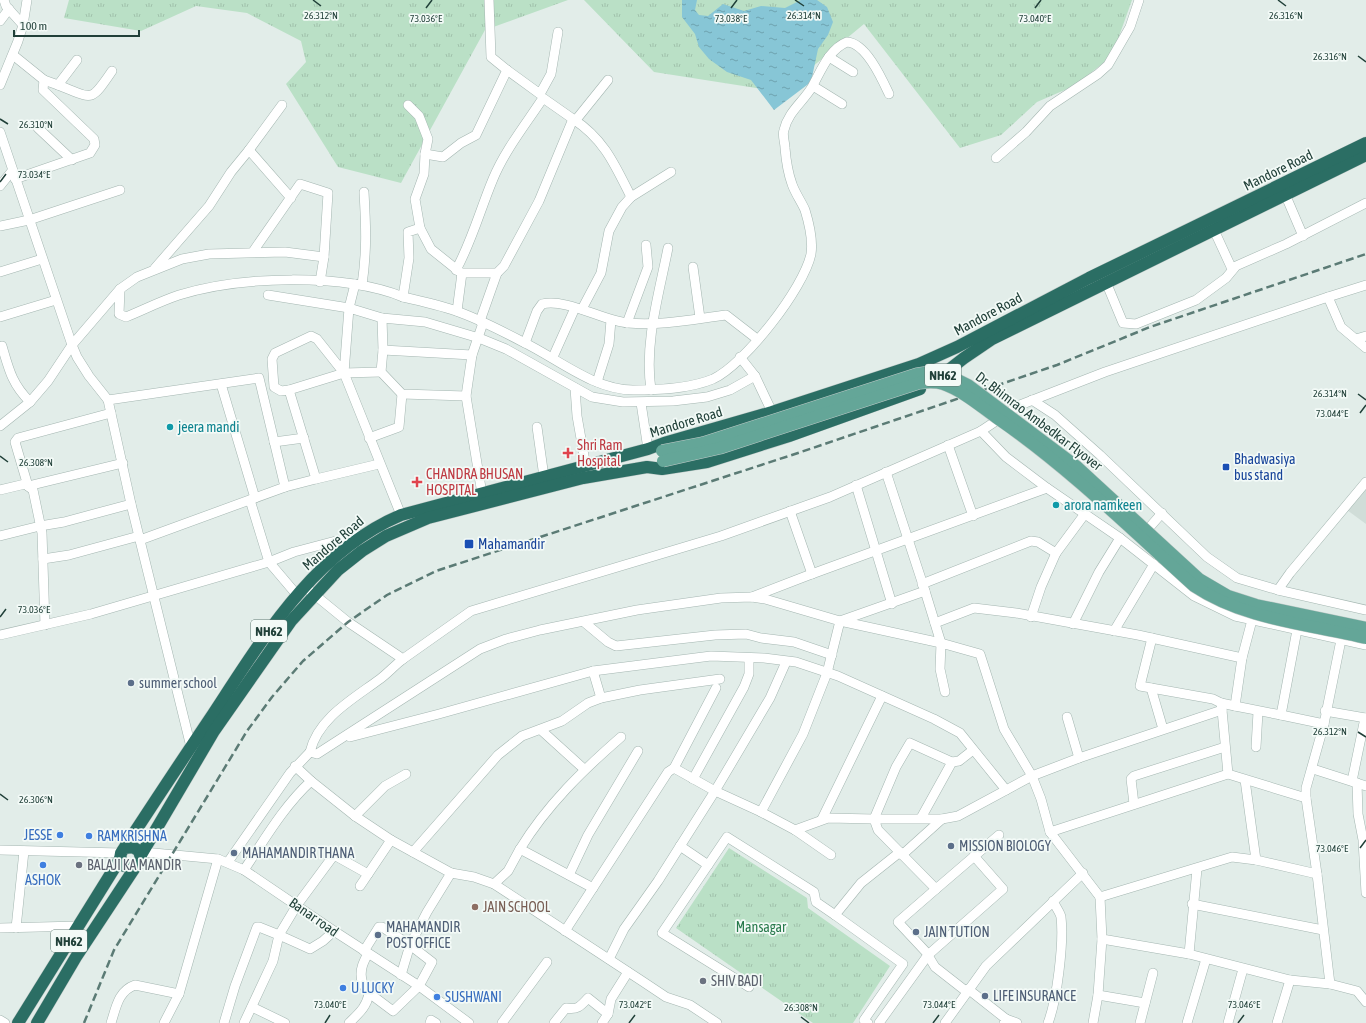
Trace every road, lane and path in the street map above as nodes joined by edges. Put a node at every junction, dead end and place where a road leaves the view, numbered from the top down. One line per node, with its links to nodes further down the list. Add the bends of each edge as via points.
1 (4, 0): 5 (street)
2 (27, 0): 7 (street)
3 (489, 0): 12 (street, via 491,57)
4 (1140, 0): 32 (street, via 1130,27 1108,65 1050,106 1026,132)
5 (8, 9): 6 (street); 7 (street)
6 (0, 21)
7 (23, 25): 9 (street)
8 (558, 32): 21 (street, via 551,74)
9 (13, 55): 15 (street); 17 (street)
10 (829, 57): 14 (street); 19 (street); 20 (street, via 840,45 852,42 870,60)
11 (77, 60): 18 (street)
12 (506, 70): 21 (street); 30 (street, via 476,135 443,157)
13 (112, 71): 18 (street, via 95,95 88,97)
14 (853, 72)
15 (44, 80): 18 (street); 33 (street, via 43,90 46,94 94,139 95,145 90,154)
16 (608, 80): 25 (street)
17 (0, 85)
18 (58, 85)
19 (812, 86): 22 (street); 80 (street, via 794,110 783,131 792,185 804,210 810,232 811,253 800,282)
20 (889, 94)
21 (541, 96): 25 (street); 57 (street, via 493,179)
22 (842, 104)
23 (282, 105): 29 (street)
24 (408, 105): 30 (street, via 419,116 428,139)
25 (574, 120): 40 (street, via 610,154); 58 (street, via 539,201 504,266)
26 (38, 128): 33 (street)
27 (1, 138): 35 (street)
28 (1366, 143): 104 (highway, Mandore Road / NH62, via 1088,278 937,357)
29 (249, 150): 41 (street); 55 (street, via 209,206)
30 (425, 154): 45 (street, via 424,174 415,198)
31 (1366, 154): 39 (highway, Mandore Road / NH62)
32 (996, 158)
33 (72, 160): 35 (street)
34 (671, 172): 40 (street)
35 (14, 175): 36 (street); 43 (street)
36 (0, 186)
37 (120, 190): 43 (street)
38 (364, 192): 61 (street, via 366,252)
39 (1285, 194): 46 (highway, Mandore Road / NH62); 47 (street)
40 (631, 197): 69 (street, via 613,221 607,238 601,273)
41 (291, 198): 50 (street); 51 (street, via 302,184 328,193)
42 (1366, 204): 47 (street)
43 (29, 220): 44 (street); 52 (street)
44 (0, 226)
45 (420, 228): 57 (street, via 431,249); 65 (street, via 408,232 409,258)
46 (1214, 230): 54 (street); 60 (highway, Mandore Road / NH62)
47 (1303, 236): 54 (street)
48 (646, 245): 76 (street, via 648,267)
49 (668, 248): 77 (street)
50 (252, 253): 51 (street, via 285,252); 55 (street, via 209,254 182,258)
51 (324, 257): 59 (street)
52 (42, 259): 56 (street); 67 (street)
53 (693, 267): 73 (street)
54 (1232, 269): 60 (street, via 1226,278 1196,300 1136,324 1123,323)
55 (154, 270): 63 (street, via 136,277)
56 (0, 272)
57 (459, 272): 58 (street); 70 (street)
58 (497, 273): 75 (street)
59 (320, 282): 61 (street); 63 (street, via 276,280 228,283 178,295 126,317 119,314)
60 (1106, 282): 150 (highway, Mandore Road / NH62, via 992,339 926,386 790,436 707,462 662,469 647,467 583,478 428,518 407,526 362,551 338,570)
61 (358, 285): 65 (street); 68 (street)
62 (1366, 285): 66 (street)
63 (120, 289): 83 (street)
64 (268, 295): 68 (street)
65 (403, 297): 70 (street)
66 (1328, 297): 81 (street, via 1341,327); 101 (street, via 1104,372)
67 (56, 300): 71 (street); 83 (street)
68 (349, 308): 72 (street); 91 (street)
69 (578, 308): 74 (street); 82 (street, via 542,304); 88 (street)
70 (457, 312): 75 (street)
71 (0, 317)
72 (382, 318): 79 (street, via 425,322); 86 (street)
73 (700, 318): 77 (street); 80 (street, via 726,315)
74 (611, 320): 76 (street); 93 (street, via 609,344)
75 (482, 322): 79 (street); 82 (street)
76 (627, 323): 77 (street)
77 (653, 324): 97 (street, via 649,377)
78 (1366, 336): 81 (street)
79 (479, 338): 87 (street); 95 (street, via 506,349)
80 (757, 339): 89 (street)
81 (1356, 340): 85 (street)
82 (525, 343): 88 (street)
83 (72, 345): 100 (street, via 89,376); 102 (street, via 48,381)
84 (2, 346): 102 (street, via 11,378)
85 (1366, 348)
86 (383, 350): 87 (street); 90 (street)
87 (472, 355): 99 (street)
88 (553, 357): 93 (street)
89 (740, 358): 92 (street); 97 (street, via 727,371 712,379 683,387)
90 (381, 372): 91 (street); 98 (street)
91 (344, 373): 96 (street); 96 (street, via 318,339 311,336 275,353 272,359 274,388 281,392); 110 (street)
92 (755, 376): 103 (street, via 730,390 707,397); 104 (street)
93 (597, 382): 97 (street, via 606,387 623,390)
94 (221, 384): 100 (street); 111 (street, via 259,378); 127 (street)
95 (575, 388): 103 (street, via 592,397); 116 (street)
96 (290, 390): 109 (street)
97 (651, 390)
98 (402, 394): 99 (street); 110 (street, via 399,427)
99 (466, 396): 126 (street)
100 (108, 400): 105 (street)
101 (1032, 400): 108 (street); 130 (street, via 1055,415)
102 (30, 402): 106 (street)
103 (641, 403): 113 (street)
104 (772, 412): 113 (highway, Mandore Road / NH62, via 664,442)
105 (111, 413): 114 (street); 122 (street, via 16,440)
106 (1, 423)
107 (536, 427): 118 (street)
108 (981, 431): 112 (street); 124 (street, via 1006,457)
109 (304, 438): 111 (street); 119 (street)
110 (369, 438): 115 (street)
111 (274, 442): 123 (street)
112 (948, 445): 117 (street); 133 (street)
113 (648, 449): 116 (highway, Mandore Road / NH62)
114 (123, 464): 122 (street); 128 (street)
115 (379, 464): 119 (street); 132 (street)
116 (586, 467): 118 (highway, Mandore Road / NH62)
117 (886, 472): 121 (street); 139 (street)
118 (544, 477): 126 (highway, Mandore Road / NH62)
119 (316, 479): 123 (street)
120 (1366, 482): 148 (street)
121 (856, 485): 129 (street); 141 (street)
122 (28, 486): 125 (street, via 25,484); 134 (street, via 33,490)
123 (285, 487): 127 (street)
124 (1048, 488): 131 (street); 133 (street)
125 (0, 490)
126 (482, 494): 132 (highway, Mandore Road / NH62)
127 (253, 499): 137 (street); 144 (street)
128 (131, 504): 134 (street); 137 (street)
129 (790, 511): 146 (street); 172 (street, via 721,536 471,611)
130 (1162, 513): 140 (street); 148 (street, via 1207,558 1237,578)
131 (1084, 514): 138 (street); 142 (street)
132 (401, 515): 135 (highway, Mandore Road / NH62)
133 (973, 516): 139 (street)
134 (40, 526): 136 (street); 143 (street)
135 (365, 534): 144 (street, via 294,552); 149 (highway, Mandore Road / NH62)
136 (0, 536)
137 (140, 538): 143 (street); 151 (street)
138 (1120, 538): 140 (street); 160 (street, via 1099,572)
139 (908, 540): 141 (street); 147 (street)
140 (1132, 547): 145 (street)
141 (876, 551): 146 (street); 153 (street)
142 (1056, 553): 147 (street, via 1038,542 1031,541); 155 (street)
143 (43, 559): 161 (street)
144 (269, 562): 149 (street); 151 (street)
145 (1154, 564): 156 (street, via 1194,596 1225,613); 164 (street)
146 (812, 574): 152 (street)
147 (924, 588): 153 (street); 159 (street)
148 (1278, 590): 154 (street)
149 (301, 591): 150 (street); 197 (highway, Mandore Road / NH62, via 266,634)
150 (315, 595): 172 (street, via 348,622); 236 (highway, Mandore Road / NH62, via 287,627 214,731)
151 (154, 596): 161 (street); 197 (street)
152 (752, 597): 157 (street); 158 (street, via 721,598 660,607)
153 (892, 604): 157 (street)
154 (1366, 610)
155 (1031, 617): 159 (street, via 974,608); 160 (street)
156 (1252, 620): 163 (street); 174 (street)
157 (840, 621): 169 (street); 171 (street)
158 (584, 622): 171 (street, via 616,646 746,634 794,642); 195 (street, via 540,630 480,649)
159 (935, 623): 169 (street)
160 (1073, 624): 164 (street)
161 (45, 625): 165 (street)
162 (1366, 628): 167 (main road, Dr. Bhimrao Ambedkar Flyover, bridge, via 1256,605 1228,596 1199,579 1076,466 968,385 946,374 917,374 663,456 720,448 919,383 932,381 960,392 1026,438 1080,482 1194,586 1212,598 1255,614)
163 (1297, 630): 168 (street); 188 (street)
164 (1114, 631): 166 (street)
165 (0, 636)
166 (1152, 638): 174 (street); 180 (street, via 1140,686)
167 (1366, 638)
168 (1341, 640): 170 (street); 186 (street)
169 (941, 643): 181 (street, via 940,669); 210 (street, via 980,654 1004,729)
170 (1366, 645)
171 (832, 655): 177 (street)
172 (403, 658): 201 (street, via 380,679 347,702 328,721 312,744)
173 (749, 658): 175 (street); 176 (street, via 711,656); 211 (street, via 749,674 744,687)
174 (1242, 658): 184 (street)
175 (786, 662): 177 (street, via 796,662); 217 (street, via 770,698)
176 (592, 671): 183 (street); 195 (street)
177 (827, 673): 182 (street); 220 (street, via 803,734)
178 (720, 679): 183 (street)
179 (716, 688): 205 (street)
180 (1151, 688): 185 (street, via 1213,699); 192 (street)
181 (945, 692)
182 (882, 696): 199 (street, via 960,733); 223 (street)
183 (601, 698): 193 (street)
184 (1235, 706): 185 (street); 187 (street)
185 (1222, 707): 192 (street); 196 (street)
186 (1325, 711): 190 (street); 191 (street)
187 (1258, 712): 188 (street); 198 (street)
188 (1281, 715): 191 (street)
189 (1067, 717): 202 (street)
190 (1365, 718): 214 (street)
191 (1324, 724): 206 (street)
192 (1163, 729): 202 (street)
193 (541, 730): 207 (street); 234 (street, via 522,736 498,755)
194 (621, 737): 207 (street)
195 (344, 738): 201 (street, via 317,754)
196 (1225, 746): 209 (street); 219 (street, via 1134,776 1130,779)
197 (191, 747): 235 (highway, Mandore Road / NH62)
198 (1256, 747)
199 (973, 750): 203 (street, via 960,761); 216 (street)
200 (638, 751): 251 (street, via 588,835)
201 (310, 752): 204 (street)
202 (1079, 758): 210 (street)
203 (952, 762): 222 (street); 224 (street, via 910,743 896,767)
204 (296, 766): 213 (street); 242 (street)
205 (674, 768): 211 (street); 254 (street, via 668,772)
206 (1313, 769): 214 (street); 218 (street, via 1306,788)
207 (584, 770): 231 (street, via 556,799)
208 (406, 774): 221 (street, via 386,786)
209 (1228, 774): 212 (street); 219 (street)
210 (1032, 776): 216 (street); 227 (street)
211 (693, 779): 217 (street)
212 (1245, 780): 218 (street); 241 (street)
213 (311, 781): 221 (street); 246 (street, via 279,817)
214 (1354, 782): 215 (street); 256 (street, via 1363,840)
215 (1366, 786)
216 (1006, 790): 225 (street, via 958,816)
217 (715, 791): 220 (street); 230 (street)
218 (1306, 798): 250 (street)
219 (1134, 804): 227 (street)
220 (761, 812): 226 (street)
221 (355, 816): 229 (street)
222 (921, 818): 224 (street); 225 (street)
223 (822, 819): 224 (street); 226 (street)
224 (874, 819): 237 (street, via 878,830)
225 (942, 819): 237 (street)
226 (795, 830): 238 (street)
227 (1050, 832): 248 (street)
228 (998, 835): 239 (street)
229 (391, 840): 234 (street); 249 (street)
230 (680, 846): 243 (street); 274 (street, via 624,929)
231 (520, 849): 251 (street); 252 (street, via 508,871)
232 (0, 850): 233 (street)
233 (24, 851): 235 (street); 264 (street)
234 (413, 852): 247 (street)
235 (122, 853): 236 (highway, via 133,847); 244 (highway, via 124,866); 262 (highway, Mandore Road / NH62)
236 (142, 853): 240 (street, Banar road); 244 (highway, Mandore Road / NH62)
237 (901, 854): 255 (street); 261 (street, via 861,883)
238 (831, 855)
239 (974, 856): 255 (street); 273 (street, via 1003,889)
240 (218, 859): 242 (street, Banar road); 286 (street)
241 (1256, 860): 245 (street, via 1232,857); 250 (street)
242 (228, 862): 246 (street, Banar road)
243 (708, 865): 261 (street, via 727,837 814,892 816,902); 284 (street, via 662,933)
244 (136, 866): 297 (highway, Mandore Road / NH62, via 76,957)
245 (1197, 869): 257 (street); 259 (street)
246 (244, 870): 260 (street, Banar road)
247 (451, 873): 252 (street); 270 (street)
248 (1083, 873): 257 (street); 258 (street)
249 (368, 874): 253 (street); 260 (street, via 334,855)
250 (1317, 874): 265 (street)
251 (569, 875): 254 (street)
252 (494, 884): 267 (street)
253 (360, 886)
254 (593, 888): 267 (street)
255 (936, 889): 273 (street, via 898,922)
256 (1366, 893)
257 (1100, 897): 269 (street)
258 (1053, 901): 285 (street, via 986,966); 315 (street, via 1061,916 1061,936 1056,990)
259 (1192, 904): 265 (street); 272 (street)
260 (297, 905): 266 (street, Banar road); 268 (street)
261 (835, 915): 311 (street, via 903,964 864,1020)
262 (78, 926): 264 (street); 296 (highway, Mandore Road / NH62)
263 (0, 928): 264 (street)
264 (16, 928)
265 (1323, 930): 282 (street)
266 (334, 931): 268 (street, via 310,949); 271 (street, Banar road)
267 (565, 931): 274 (street)
268 (279, 936): 291 (street, via 273,961); 300 (street, via 259,927 254,931)
269 (1102, 939): 272 (street); 288 (street)
270 (410, 945): 271 (street, via 378,927); 280 (street); 283 (street, via 432,962)
271 (366, 952): 280 (street, Banar road); 287 (street, via 361,980)
272 (1189, 954): 275 (street)
273 (928, 955): 285 (street, via 935,967); 312 (street)
274 (609, 959): 278 (street)
275 (1206, 959): 277 (street); 318 (street)
276 (547, 962): 307 (street)
277 (1243, 969): 281 (street); 319 (street)
278 (628, 972): 292 (street, via 611,999); 310 (street, via 666,997 690,1005)
279 (1153, 973): 290 (street)
280 (401, 975): 283 (street, Banar road)
281 (1290, 980): 282 (street); 320 (street)
282 (1330, 984): 289 (street, via 1357,991)
283 (419, 986): 287 (street, via 393,1011); 306 (street, Banar road)
284 (749, 987)
285 (968, 990): 294 (street); 313 (street)
286 (179, 994): 298 (street, via 135,985 129,987 120,997); 299 (street)
287 (370, 994): 303 (street, via 362,1011)
288 (1098, 995): 290 (street); 316 (street)
289 (1366, 1002)
290 (1145, 1004): 317 (street)
291 (252, 1007): 301 (street); 302 (street)
292 (608, 1014): 308 (street, via 588,998 574,1010 566,1008); 309 (street)
293 (0, 1020): 295 (street)
294 (1005, 1021): 314 (street)
295 (5, 1023)
296 (18, 1023)
297 (37, 1023)
298 (111, 1023)
299 (164, 1023)
300 (224, 1023)
301 (244, 1023)
302 (285, 1023)
303 (349, 1023)
304 (430, 1023): 305 (street, via 431,1020)
305 (436, 1023)
306 (469, 1023)
307 (502, 1023)
308 (554, 1023)
309 (602, 1023)
310 (717, 1023)
311 (868, 1023)
312 (879, 1023)
313 (945, 1023)
314 (1016, 1023)
315 (1048, 1023)
316 (1093, 1023)
317 (1140, 1023)
318 (1187, 1023)
319 (1228, 1023)
320 (1278, 1023)

